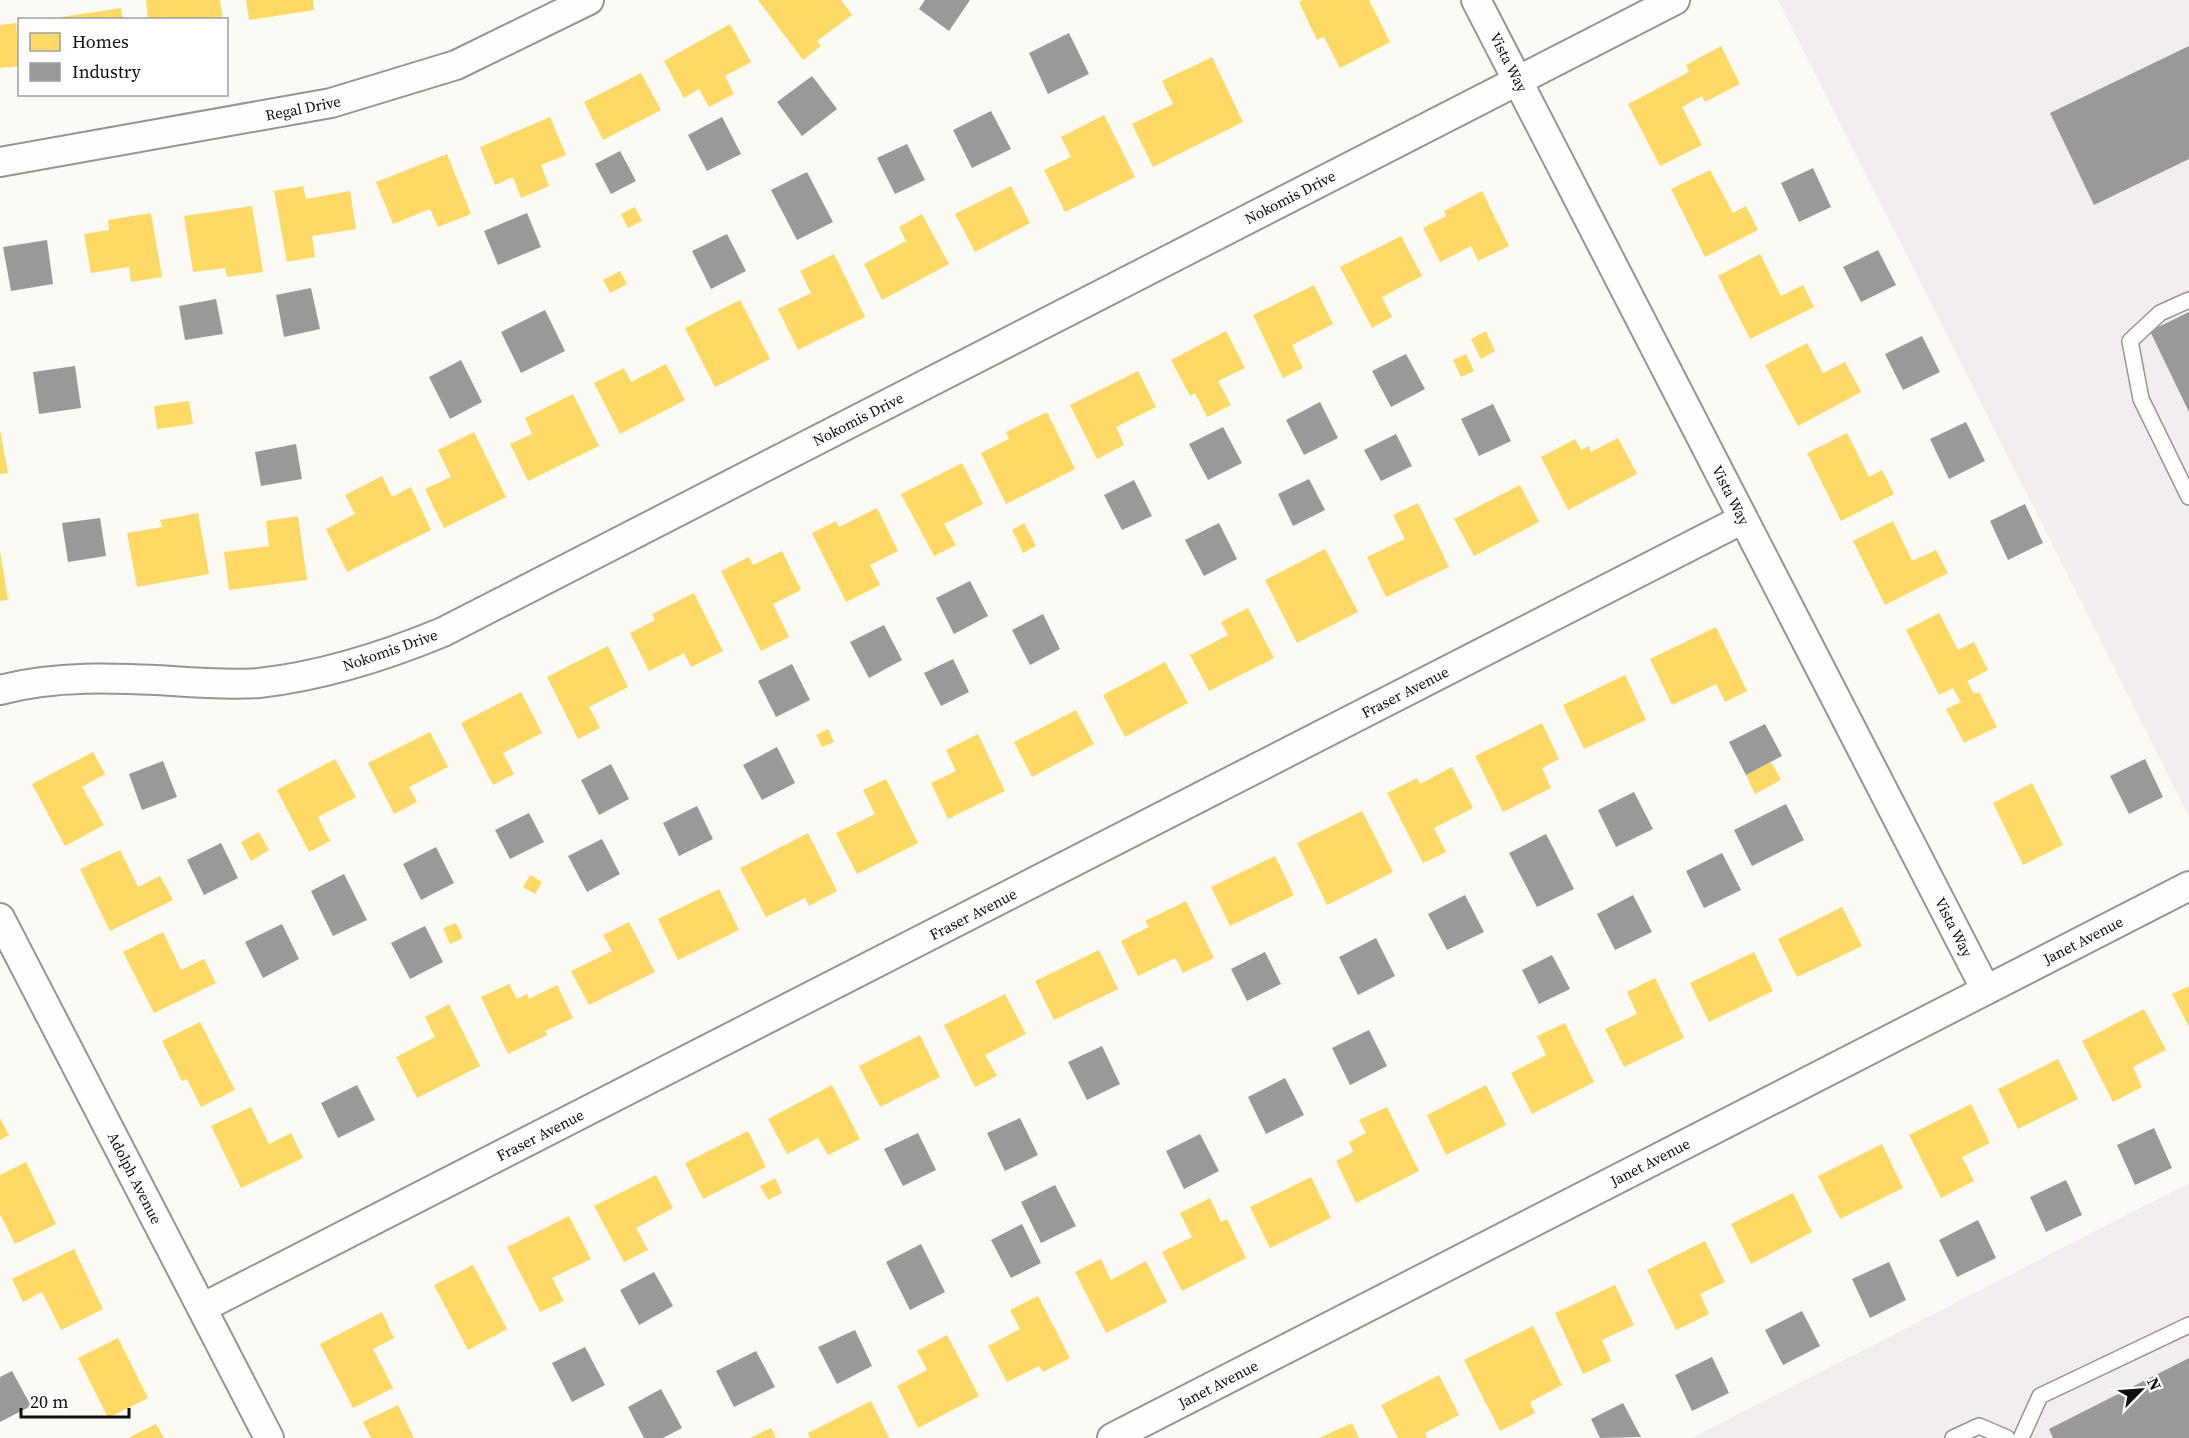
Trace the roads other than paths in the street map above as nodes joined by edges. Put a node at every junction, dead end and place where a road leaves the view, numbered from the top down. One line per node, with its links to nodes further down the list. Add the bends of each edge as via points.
1 (589, 0): 5 (street, Regal Drive, via 456,65 342,100)
2 (1476, 0): 4 (street, Vista Way)
3 (1675, 0): 4 (street, Nokomis Drive)
4 (1519, 80): 8 (street, Vista Way); 9 (street, Nokomis Drive, via 454,627 401,650 330,670 259,682 75,679)
5 (0, 162)
6 (2189, 300): 7 (lane, via 2160,313 2130,341 2141,399)
7 (2189, 497)
8 (1743, 519): 12 (street, Vista Way); 13 (street, Fraser Avenue)
9 (0, 690)
10 (2189, 886): 12 (street, Janet Avenue)
11 (0, 918): 13 (street, Adolph Avenue)
12 (1986, 990): 16 (street, Janet Avenue)
13 (202, 1308): 15 (street, Adolph Avenue)
14 (2189, 1325): 19 (lane, via 2040,1396)
15 (269, 1438)
16 (1112, 1438)
17 (1953, 1438): 18 (lane, via 1979,1425)
18 (2007, 1438)
19 (2021, 1438)

